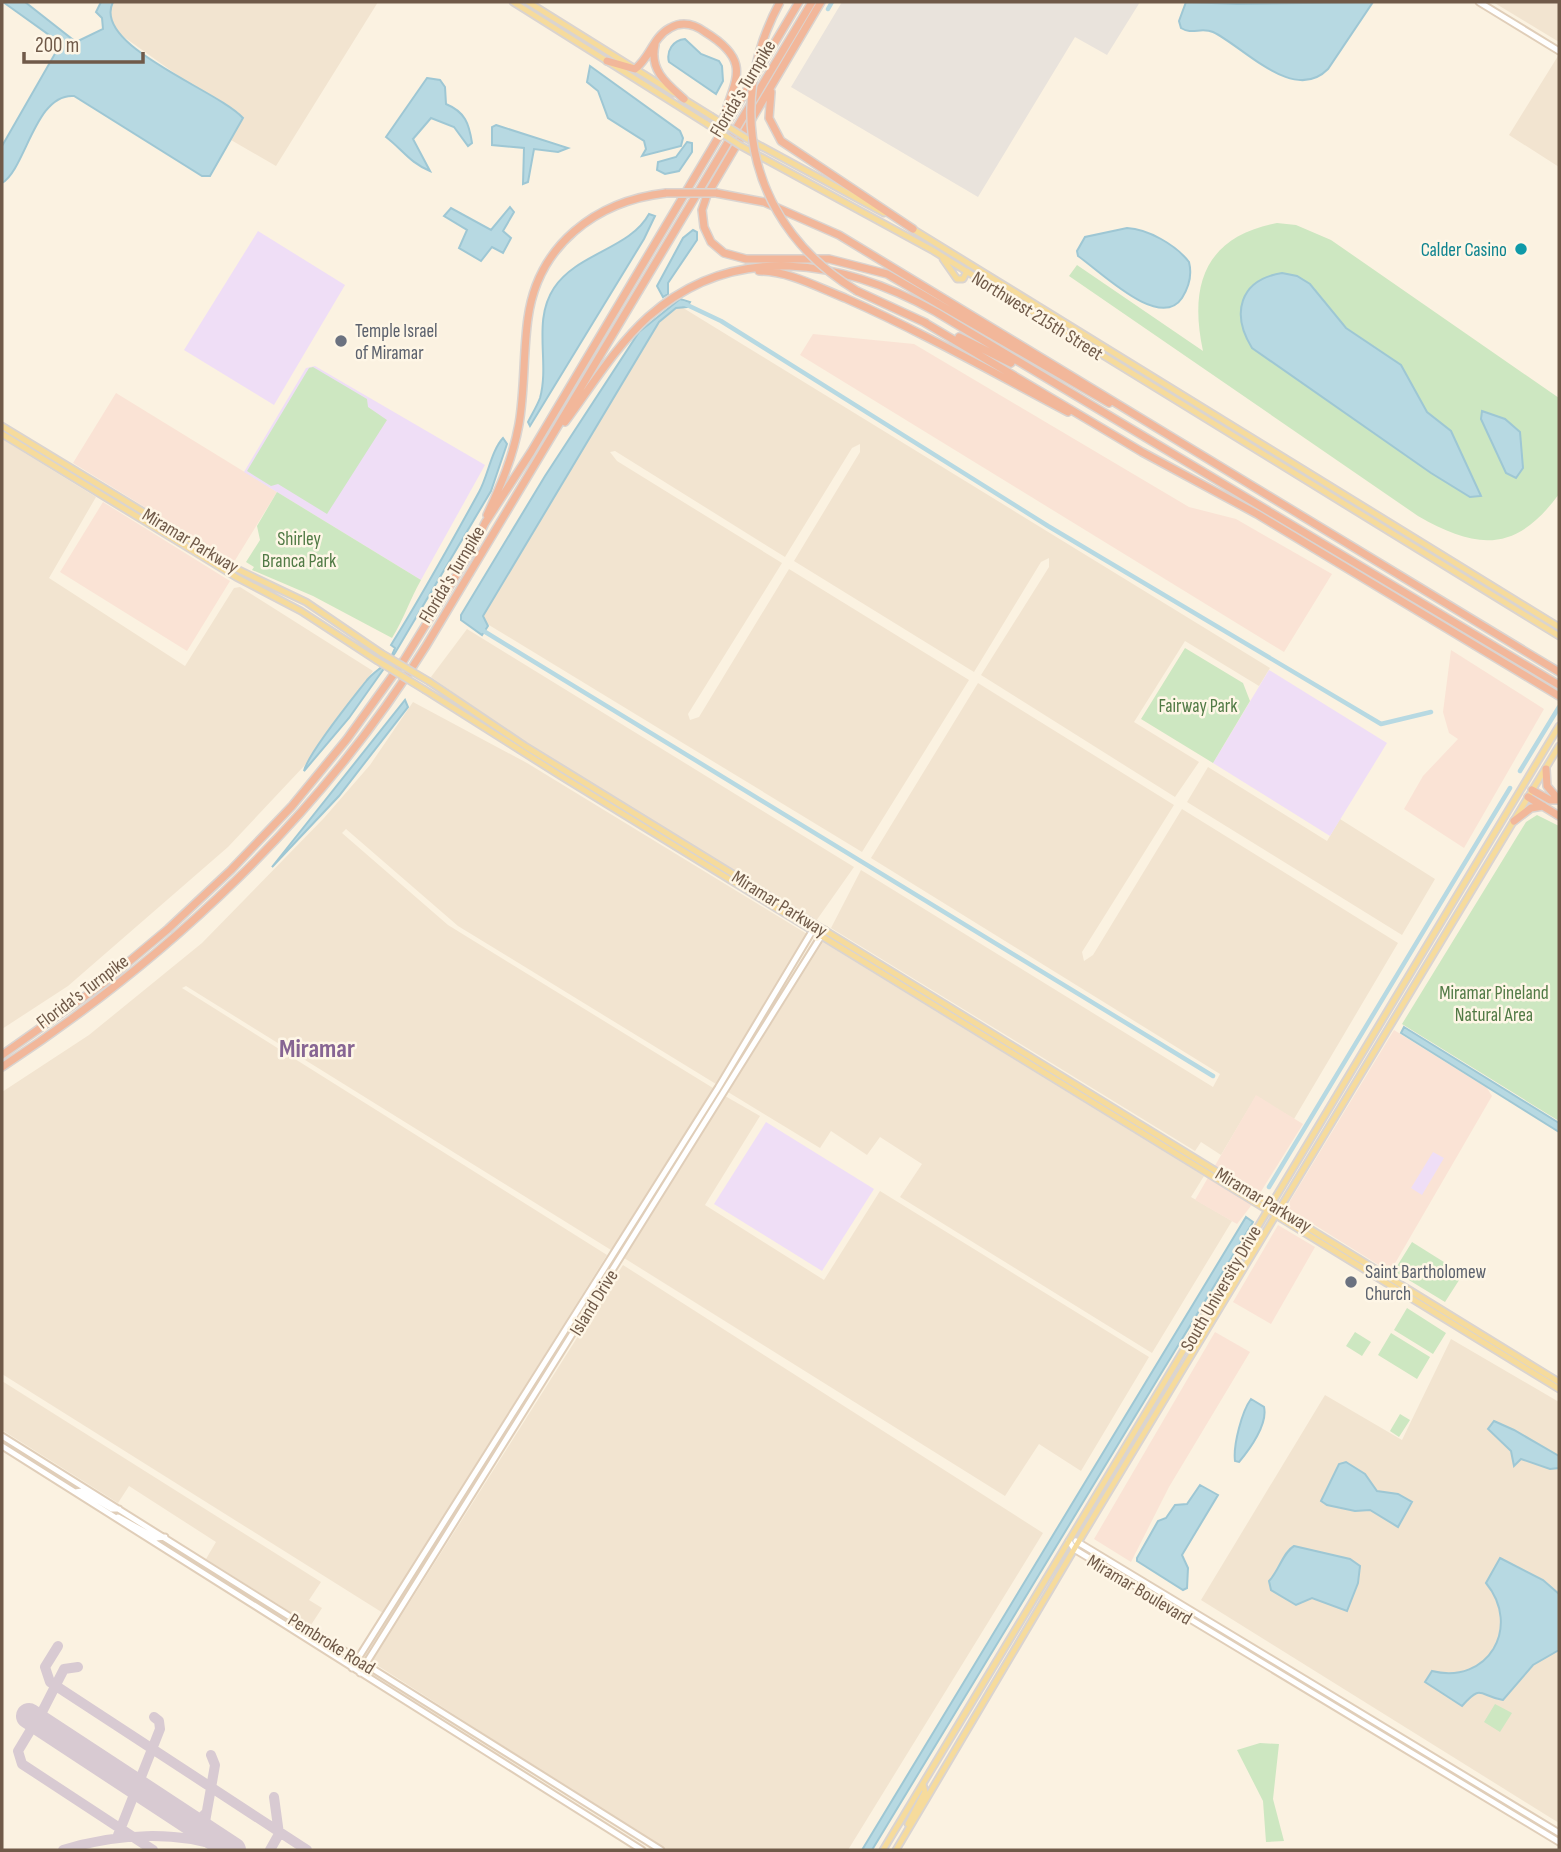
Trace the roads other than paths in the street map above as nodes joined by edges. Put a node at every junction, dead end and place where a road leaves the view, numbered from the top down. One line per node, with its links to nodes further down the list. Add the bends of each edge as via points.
1 (513, 2): 10 (main road, Northwest 215th Street)
2 (528, 2): 11 (main road, Northwest 215th Street)
3 (780, 2): 19 (highway, bridge, via 760,46 752,82 758,170 775,210 827,271 856,291)
4 (799, 2): 14 (highway, Florida's Turnpike)
5 (812, 2): 26 (highway, Florida's Turnpike)
6 (821, 2): 12 (highway)
7 (1479, 2): 9 (street)
8 (656, 42): 11 (highway); 13 (highway, via 656,68); 14 (highway, via 667,29 690,24 730,51 737,68 736,83)
9 (1559, 51)
10 (607, 61): 11 (highway); 16 (main road, Northwest 215th Street, bridge, via 741,145)
11 (635, 69): 13 (main road, Northwest 215th Street)
12 (772, 85): 15 (highway, via 768,114 781,141); 24 (highway, via 705,200 702,222 714,246 739,258 829,259 887,274 1091,394)
13 (684, 99): 15 (main road, Northwest 215th Street, bridge)
14 (720, 134): 28 (highway, Florida's Turnpike)
15 (912, 229): 23 (main road, Northwest 215th Street)
16 (939, 254): 17 (main road, Northwest 215th Street); 17 (main road, via 957,279)
17 (967, 271): 22 (main road, Northwest 215th Street)
18 (688, 290): 20 (highway, via 721,275 772,265 816,266 845,273 919,303); 26 (highway, via 662,305 625,340); 27 (highway, via 750,272 789,275 947,345)
19 (922, 321): 20 (highway); 27 (highway)
20 (1055, 385): 34 (highway)
21 (2, 426): 45 (main road, Miramar Parkway, bridge, via 239,570 314,607)
22 (1218, 426): 23 (main road); 30 (main road, Northwest 215th Street)
23 (1234, 427): 29 (main road, Northwest 215th Street)
24 (1162, 430): 28 (highway, bridge, via 839,235 764,202 716,193 666,193 599,212 568,236 546,266 528,317 514,449); 33 (highway)
25 (2, 434): 45 (main road, Miramar Parkway, bridge, via 236,577 317,620)
26 (544, 450): 48 (highway, Florida's Turnpike, via 416,661 357,744 299,813 239,877 156,953)
27 (1142, 452): 35 (highway, via 1257,514)
28 (485, 523): 47 (highway, Florida's Turnpike, via 389,682 279,820 142,952)
29 (1477, 576): 30 (main road); 31 (main road, Northwest 215th Street)
30 (1473, 583): 32 (main road, Northwest 215th Street)
31 (1559, 627)
32 (1559, 636)
33 (1559, 672)
34 (1556, 683)
35 (1559, 696)
36 (1559, 726): 39 (main road, South University Drive)
37 (1559, 746): 38 (main road, South University Drive)
38 (1546, 769): 40 (main road, South University Drive); 41 (highway, via 1547,786)
39 (1522, 788): 40 (main road); 49 (main road, South University Drive)
40 (1530, 793): 41 (highway); 42 (highway); 44 (main road, South University Drive)
41 (1559, 800)
42 (1543, 806): 43 (highway); 44 (highway, via 1531,808)
43 (1559, 816)
44 (1514, 821): 50 (main road, South University Drive)
45 (814, 928): 46 (main road, Miramar Parkway); 72 (street, Island Drive)
46 (823, 933): 49 (main road, Miramar Parkway); 51 (main road, Miramar Parkway); 73 (street, Island Drive)
47 (2, 1055)
48 (2, 1067)
49 (1270, 1202): 50 (main road, Miramar Parkway); 51 (main road, South University Drive)
50 (1280, 1208): 52 (main road, South University Drive); 53 (main road, Miramar Parkway)
51 (1266, 1210): 52 (main road, Miramar Parkway); 60 (main road, South University Drive)
52 (1275, 1216): 54 (main road, Miramar Parkway); 62 (main road, South University Drive)
53 (1358, 1256): 54 (main road); 55 (main road, Miramar Parkway)
54 (1346, 1259): 56 (main road, Miramar Parkway)
55 (1384, 1273): 56 (main road); 57 (main road, Miramar Parkway)
56 (1375, 1277): 58 (main road, Miramar Parkway)
57 (1411, 1290): 58 (main road); 59 (main road, Miramar Parkway)
58 (1402, 1293): 61 (main road, Miramar Parkway)
59 (1559, 1382)
60 (1164, 1383): 62 (main road); 69 (main road, South University Drive)
61 (1559, 1389)
62 (1166, 1398): 70 (main road, South University Drive)
63 (2, 1436): 66 (street, Pembroke Road)
64 (2, 1446): 65 (street, Pembroke Road)
65 (75, 1492): 66 (street); 67 (street, Pembroke Road)
66 (119, 1508): 68 (street, Pembroke Road)
67 (112, 1515): 68 (street, via 156,1538); 74 (street, Pembroke Road)
68 (165, 1537): 72 (street, Pembroke Road)
69 (1069, 1541): 70 (street, Miramar Boulevard); 71 (street, Miramar Boulevard); 76 (main road, South University Drive)
70 (1079, 1542): 71 (main road, South University Drive); 77 (street, Miramar Boulevard)
71 (1074, 1549): 78 (street, Miramar Boulevard); 79 (main road, South University Drive)
72 (357, 1659): 73 (street, Pembroke Road); 74 (street, Island Drive)
73 (365, 1665): 75 (street, Island Drive); 81 (street, Pembroke Road)
74 (352, 1668): 75 (street, Pembroke Road)
75 (360, 1673): 80 (street, Pembroke Road)
76 (923, 1784): 79 (main road, via 925,1792); 82 (main road, South University Drive)
77 (1559, 1833)
78 (1559, 1842)
79 (897, 1848)
80 (642, 1850)
81 (661, 1850)
82 (883, 1850)

